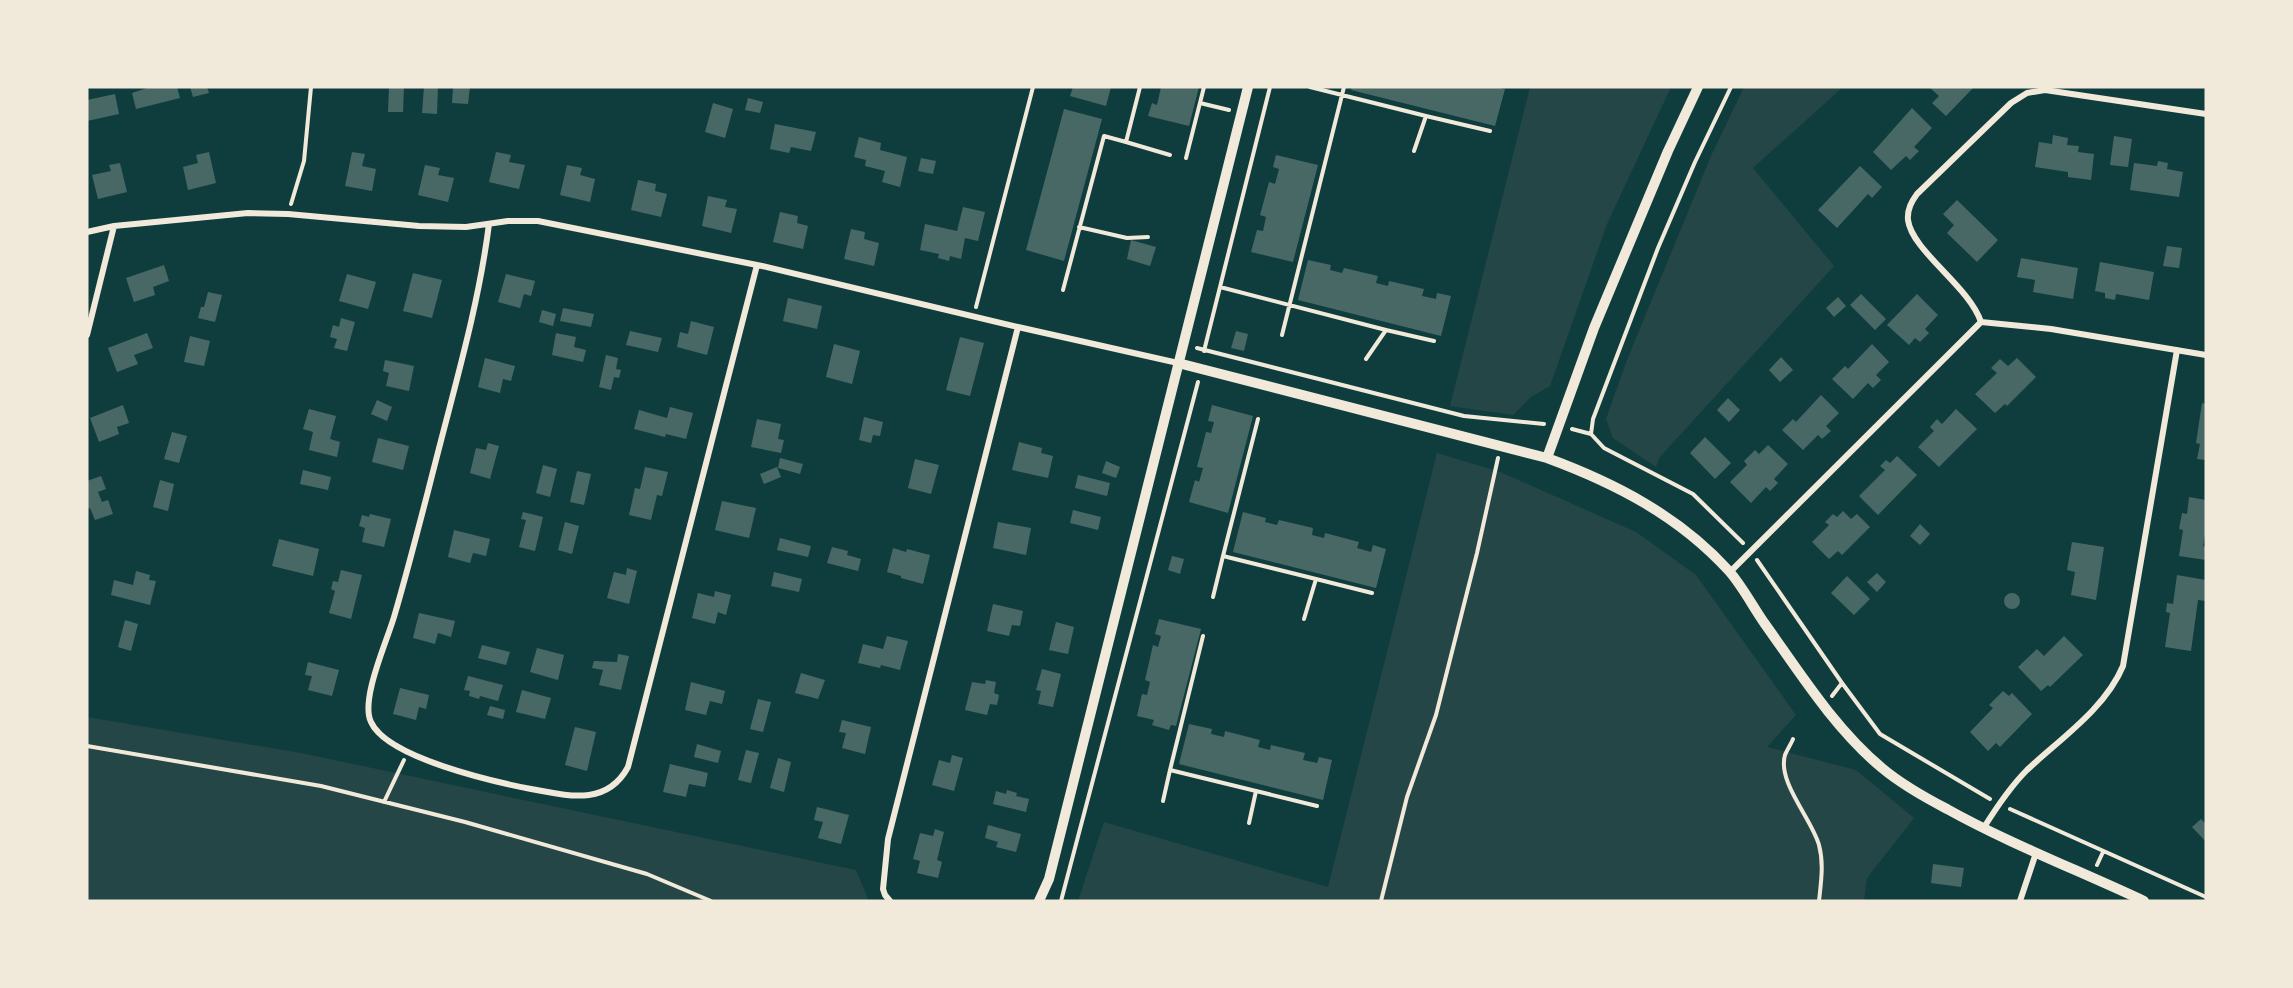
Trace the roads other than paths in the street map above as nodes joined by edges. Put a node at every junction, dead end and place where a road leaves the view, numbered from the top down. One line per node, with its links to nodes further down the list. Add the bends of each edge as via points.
1 (1248, 87): 13 (street)
2 (1698, 87): 14 (street, via 1594,327)
3 (2206, 114): 8 (street, via 2045,90 2028,93 2011,103 1917,194 1908,214 1917,241 1966,296)
4 (489, 224): 5 (street, via 419,226 288,214 215,215); 7 (street, via 538,221); 7 (street, via 483,269 448,413 394,618 374,675 368,710 370,722 386,739 408,752 472,775 530,789 570,795 602,792 618,782 631,758)
5 (114, 226): 6 (street); 10 (street)
6 (87, 232)
7 (757, 265): 9 (street)
8 (1981, 322): 11 (street, via 2051,329); 15 (street)
9 (1018, 327): 13 (street); 18 (street, via 888,838 883,889)
10 (87, 335)
11 (2177, 351): 12 (street); 16 (street, via 2119,676 2084,718 2025,772)
12 (2206, 355)
13 (1178, 363): 14 (street); 19 (street, via 1049,879)
14 (1547, 458): 15 (street, via 1589,473 1670,518)
15 (1730, 572): 16 (street, via 1857,745 1917,793)
16 (1983, 829): 17 (street)
17 (2036, 853): 20 (street); 21 (street)
18 (891, 901)
19 (1039, 901)
20 (2020, 901)
21 (2144, 901)

